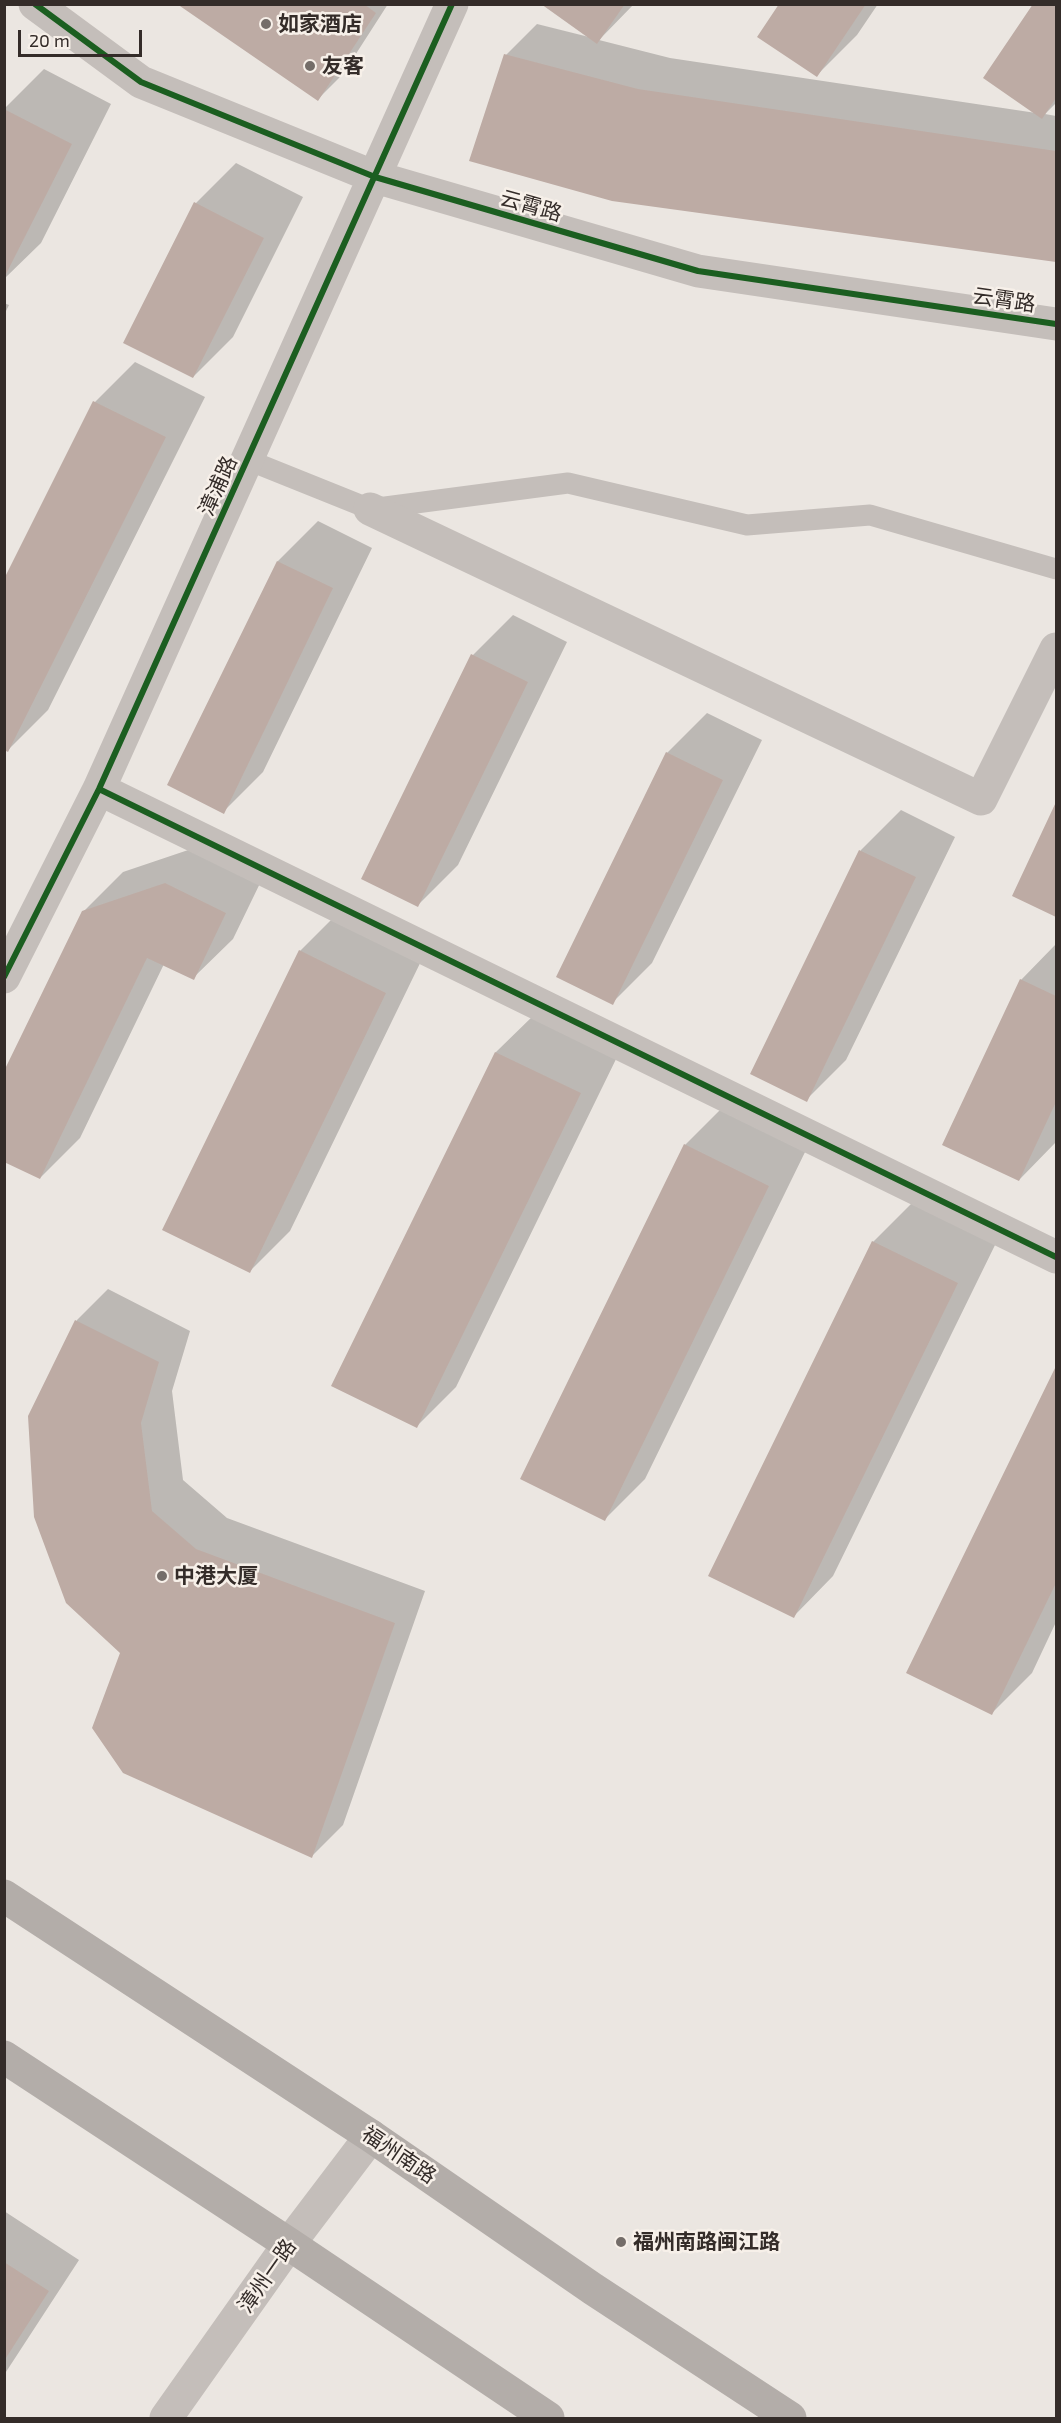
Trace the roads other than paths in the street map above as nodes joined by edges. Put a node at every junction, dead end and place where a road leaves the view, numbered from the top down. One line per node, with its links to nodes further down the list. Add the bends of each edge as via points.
1 (35, 4): 3 (street, 云霄路, via 141,82)
2 (452, 4): 3 (street, 漳浦路)
3 (375, 177): 4 (street, 云霄路, via 698,272); 5 (street, 漳浦路)
4 (1056, 324)
5 (248, 460): 6 (lane); 9 (street, 漳浦路)
6 (370, 509): 7 (lane, via 567,483 747,525 870,515); 8 (street, via 981,800)
7 (1056, 569)
8 (1056, 649)
9 (99, 789): 10 (street, 漳浦路); 11 (street)
10 (4, 977)
11 (1056, 1257)
12 (4, 1896): 14 (main road, 福州南路)
13 (4, 2058): 15 (main road)
14 (371, 2136): 15 (street, 漳州一路); 18 (main road, 福州南路)
15 (289, 2244): 16 (street, 漳州一路); 17 (main road)
16 (166, 2418)
17 (548, 2418)
18 (790, 2418)

